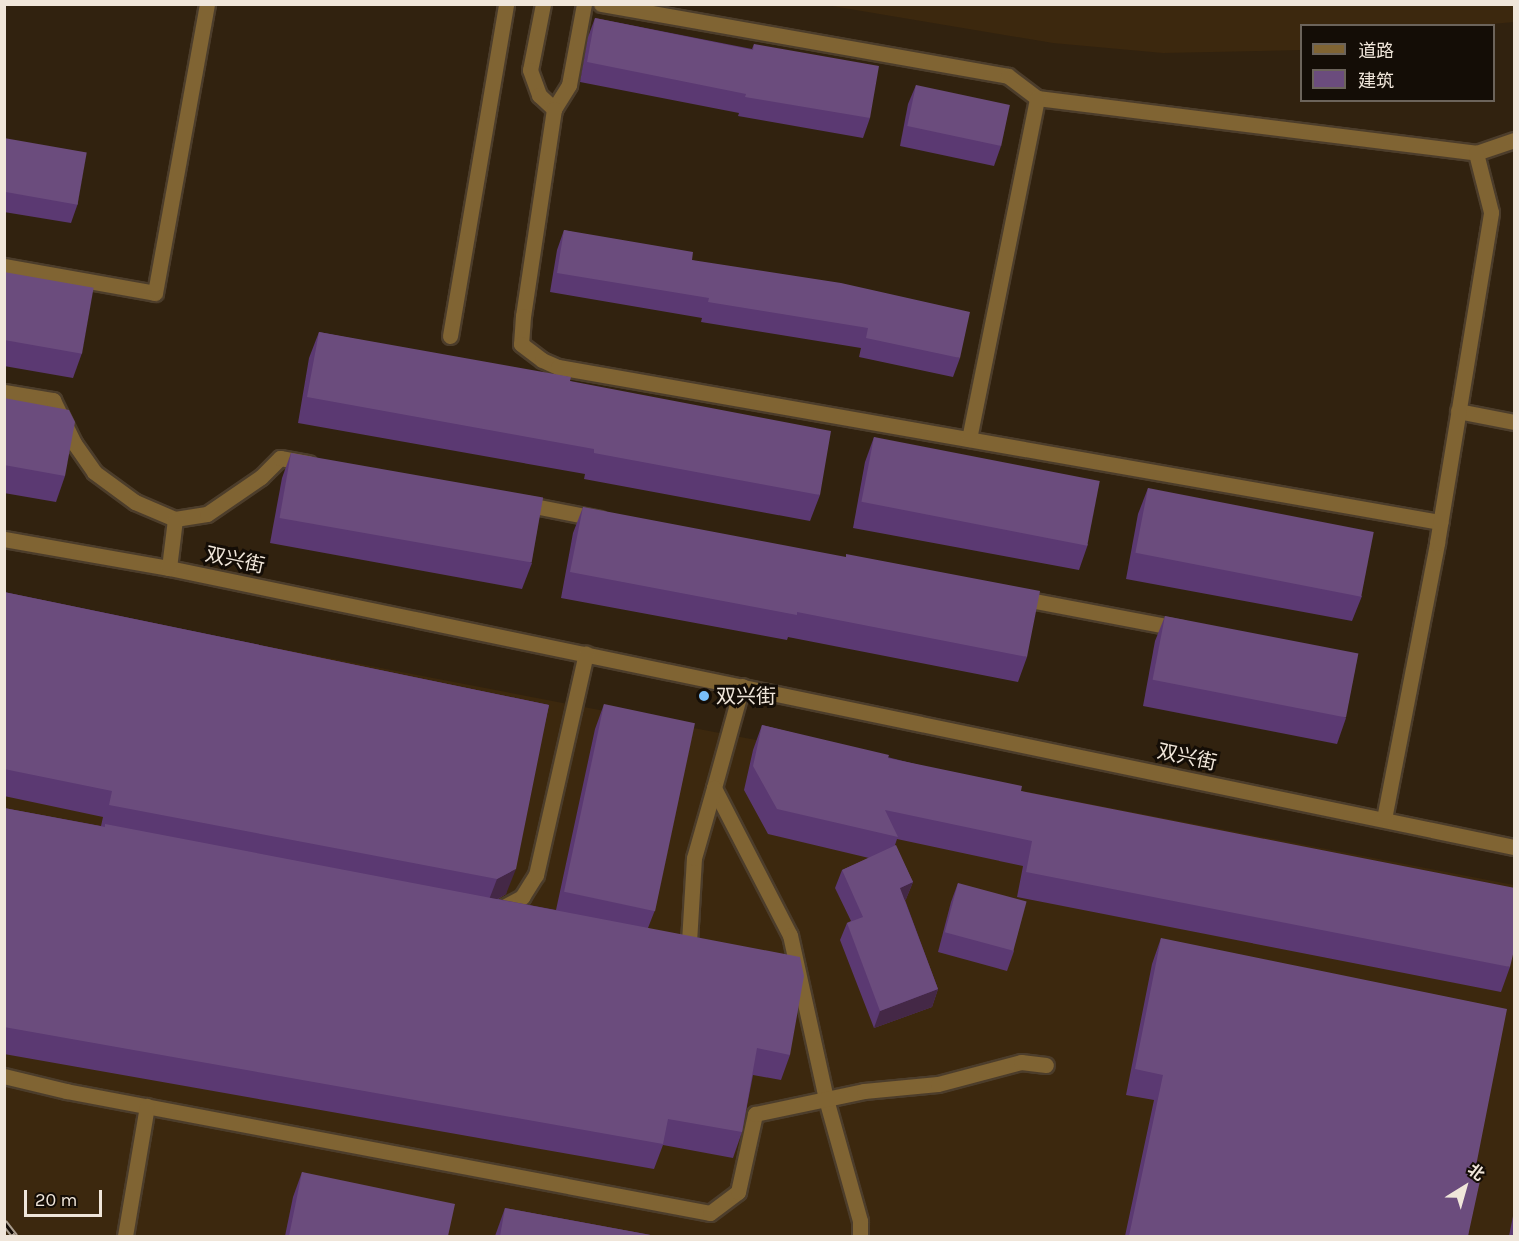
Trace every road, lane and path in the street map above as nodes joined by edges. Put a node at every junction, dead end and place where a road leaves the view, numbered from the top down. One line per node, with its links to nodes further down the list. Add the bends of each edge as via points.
1 (207, 4): 10 (street, via 155,293)
2 (506, 4): 11 (street)
3 (543, 4): 7 (street, via 530,70 539,95)
4 (584, 4): 7 (street, via 569,85)
5 (601, 4): 6 (street, via 1008,76)
6 (1037, 98): 9 (street); 15 (street)
7 (554, 109): 15 (street, via 521,344 558,367)
8 (1515, 140): 9 (street)
9 (1476, 153): 13 (street, via 1491,212)
10 (4, 266)
11 (450, 336)
12 (4, 392): 18 (street, via 53,400 74,443 94,472 135,502)
13 (1458, 411): 14 (street); 20 (street)
14 (1515, 422)
15 (969, 439): 20 (street)
16 (327, 466): 18 (street, via 280,458 244,490 207,514)
17 (503, 500): 19 (street)
18 (176, 519): 22 (street)
19 (621, 522)
20 (1440, 522): 28 (street)
21 (4, 539): 22 (street, 双兴街)
22 (169, 568): 25 (street, 双兴街)
23 (1008, 596): 24 (street)
24 (1196, 632)
25 (586, 654): 26 (street, 双兴街); 30 (street, via 536,875 522,897 483,914)
26 (742, 686): 27 (street); 28 (street, 双兴街)
27 (714, 788): 31 (street, via 694,858 689,942); 34 (street, via 790,935)
28 (1384, 819): 29 (street, 双兴街)
29 (1515, 847)
30 (511, 919)
31 (666, 949)
32 (1046, 1065): 34 (street, via 1021,1062 938,1084)
33 (4, 1076): 35 (street)
34 (826, 1099): 35 (street, via 754,1114 738,1192 710,1214); 37 (street, via 860,1221)
35 (147, 1106): 36 (street)
36 (125, 1236)
37 (860, 1236)

